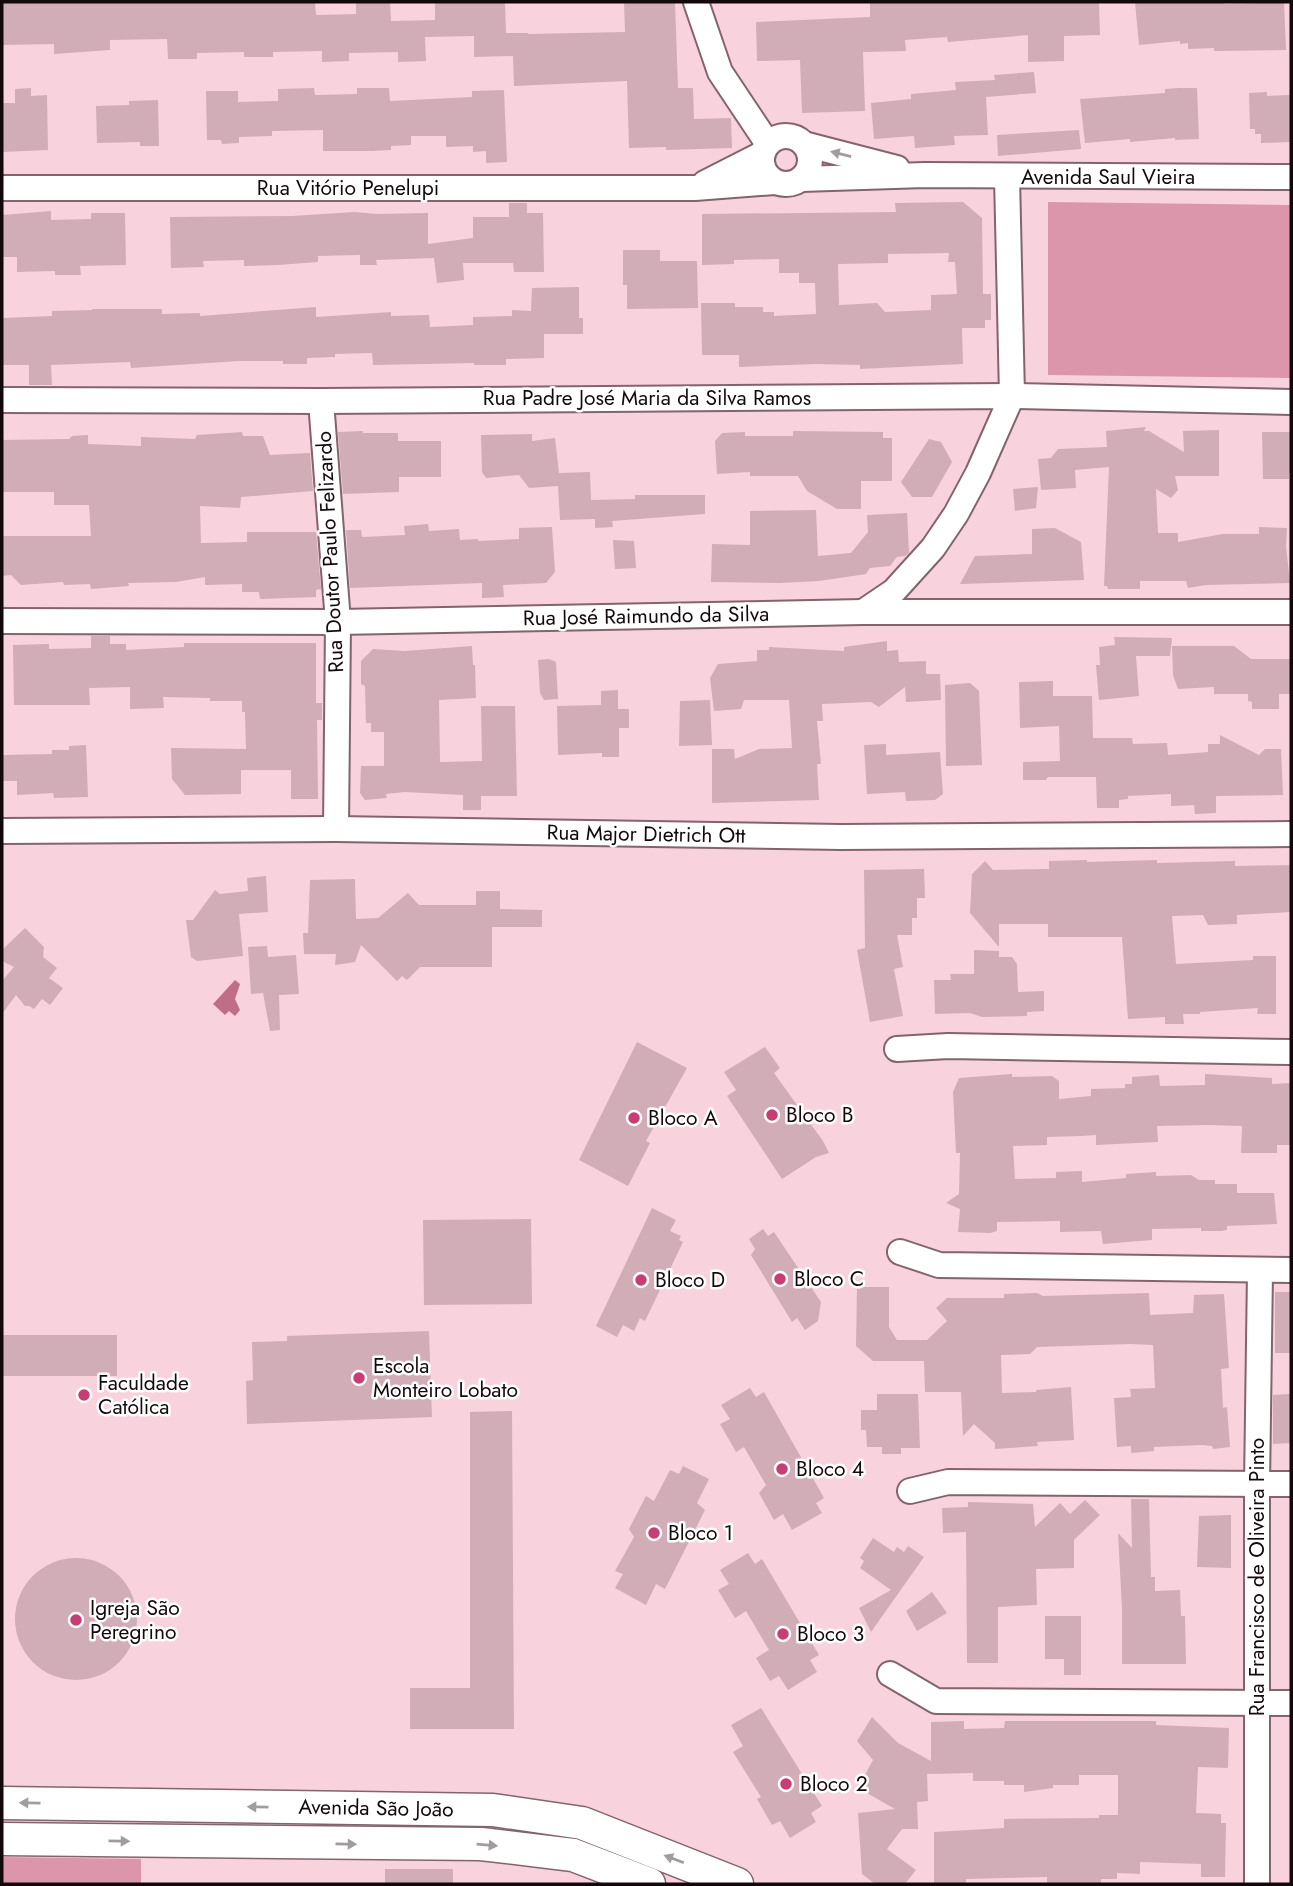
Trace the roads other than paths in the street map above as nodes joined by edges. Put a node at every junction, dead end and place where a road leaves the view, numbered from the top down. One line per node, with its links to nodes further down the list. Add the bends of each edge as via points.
1 (696, 2): 2 (street, Avenida Saul Vieira, via 713,57 735,95)
2 (780, 145): 3 (street, Avenida Saul Vieira, one-way to 2); 6 (street, via 808,151 809,166); 7 (street, via 765,174); 9 (street)
3 (925, 175): 4 (street, Avenida Saul Vieira); 6 (street, Avenida Saul Vieira)
4 (1007, 177): 5 (street, Avenida Saul Vieira); 10 (street)
5 (1291, 177)
6 (801, 179): 7 (street, via 789,184)
7 (775, 182): 9 (street, Rua Vitório Penelupi)
8 (2, 188): 9 (street, Rua Vitório Penelupi)
9 (695, 188)
10 (1012, 396): 12 (street, Rua Padre José Maria da Silva Ramos); 13 (street, Rua Padre José Maria da Silva Ramos); 14 (street, via 978,473 933,548 894,591)
11 (2, 400): 12 (street, Rua Padre José Maria da Silva Ramos)
12 (321, 401): 17 (street, Rua Doutor Paulo Felizardo)
13 (1291, 402)
14 (863, 612): 15 (street, Rua José Raimundo da Silva); 17 (street, Rua José Raimundo da Silva)
15 (1291, 612)
16 (2, 621): 17 (street, Rua José Raimundo da Silva)
17 (338, 622): 18 (street, Rua Doutor Paulo Felizardo)
18 (336, 829): 19 (street, Rua Major Dietrich Ott); 20 (street, Rua Major Dietrich Ott, via 841,838)
19 (2, 831)
20 (1291, 834)
21 (897, 1049): 22 (street)
22 (1291, 1052)
23 (900, 1252): 24 (street, via 939,1265)
24 (1260, 1270): 25 (street); 27 (street, Rua Francisco de Oliveira Pinto)
25 (1291, 1270)
26 (1291, 1484): 27 (street)
27 (1257, 1485): 28 (street, via 948,1482); 31 (street, Rua Francisco de Oliveira Pinto)
28 (910, 1492)
29 (890, 1674): 31 (street, via 936,1701)
30 (1291, 1703): 31 (street)
31 (1256, 1704): 36 (street, Rua Francisco de Oliveira Pinto)
32 (2, 1803): 35 (main road, Avenida São João, one-way to 32, via 582,1823 493,1810)
33 (2, 1839): 34 (main road, Avenida São João, one-way to 34, via 481,1844 573,1855)
34 (649, 1884)
35 (737, 1884)
36 (1257, 1884)

